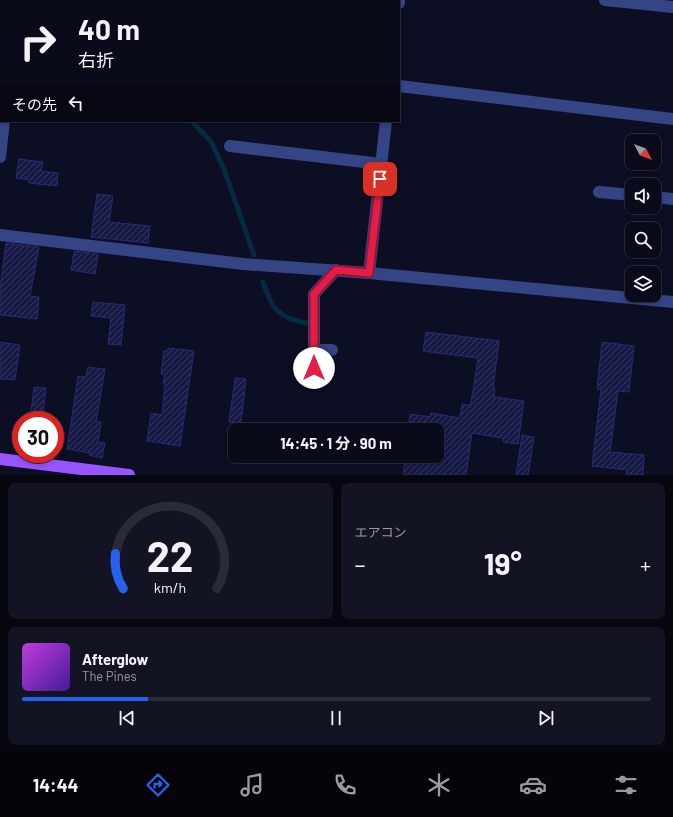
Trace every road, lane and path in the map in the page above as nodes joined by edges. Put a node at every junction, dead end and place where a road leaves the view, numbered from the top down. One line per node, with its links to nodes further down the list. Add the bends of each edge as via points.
1 (605, 0): 2 (street)
2 (673, 7)
3 (400, 86): 4 (street)
4 (673, 119)
5 (4, 122): 8 (street)
6 (386, 122): 9 (street)
7 (230, 146): 9 (street)
8 (0, 158)
9 (381, 164): 16 (street)
10 (599, 192): 11 (street)
11 (625, 194)
12 (661, 198): 13 (street)
13 (673, 199)
14 (0, 235): 15 (street, via 243,264)
15 (336, 270): 16 (street); 18 (street, via 314,294)
16 (369, 273): 17 (street)
17 (673, 302)
18 (314, 350): 19 (street); 20 (street)
19 (332, 350)
20 (314, 368)
21 (0, 459): 22 (main road)
22 (129, 475)

